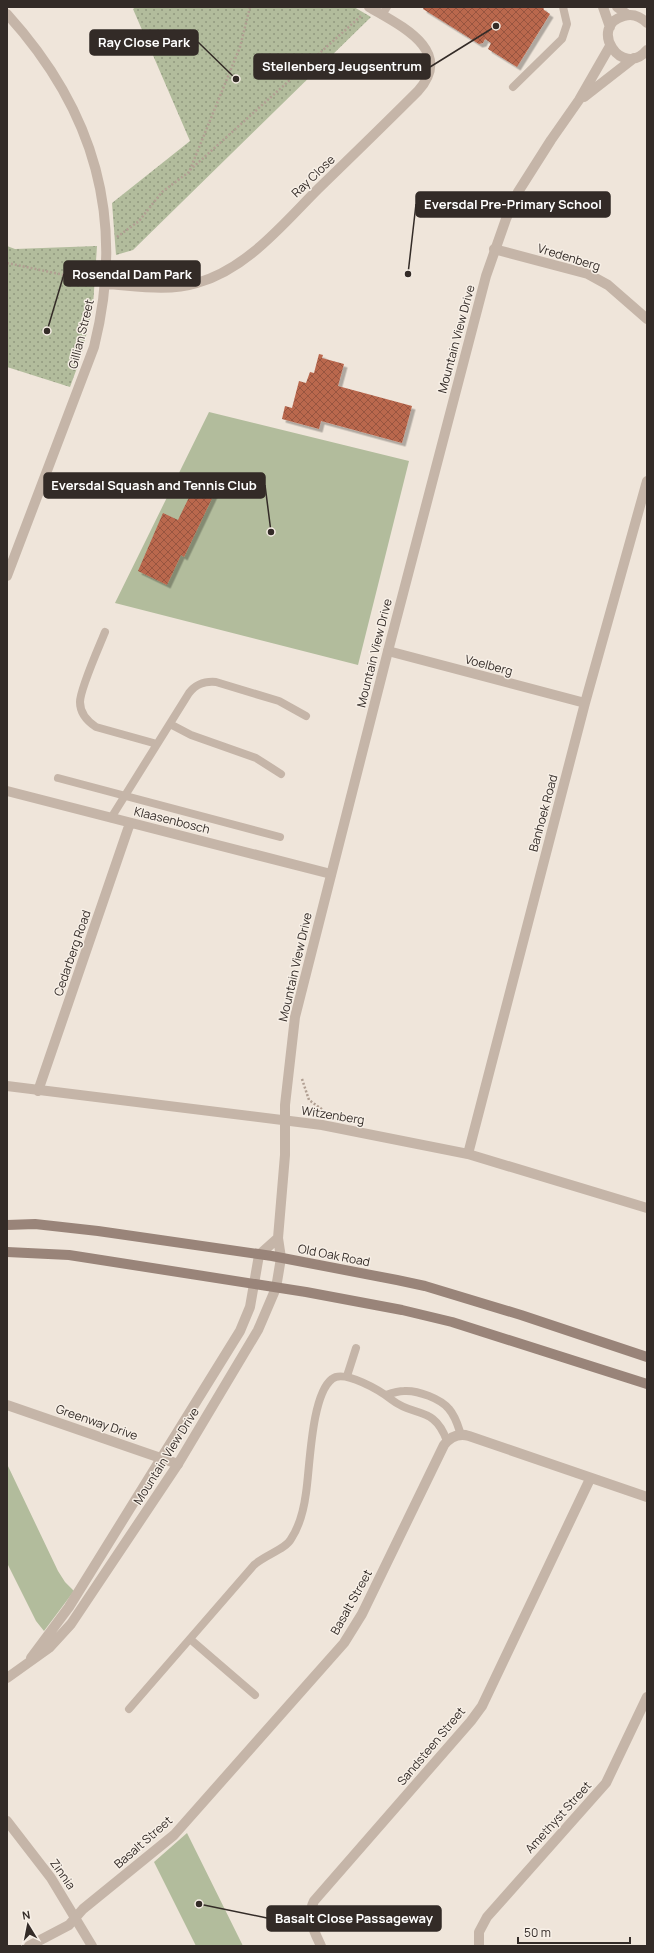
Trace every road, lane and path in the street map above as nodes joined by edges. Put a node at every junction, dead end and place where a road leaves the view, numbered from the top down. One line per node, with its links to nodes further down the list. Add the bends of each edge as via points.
1 (250, 7): 16 (path, via 240,47)
2 (370, 7): 6 (street, Ray Close); 16 (path)
3 (563, 7): 14 (lane, via 566,24 562,39)
4 (603, 7): 10 (street)
5 (617, 7): 8 (street)
6 (384, 11): 20 (street, Ray Close, via 423,43 430,64 427,79 418,91 277,230 232,268 208,280 164,288)
7 (7, 14): 17 (street, Gillian Street, via 40,53 77,115 95,169)
8 (628, 15): 9 (street); 10 (street, via 618,18)
9 (646, 20)
10 (610, 27): 11 (street)
11 (610, 46): 13 (street, via 621,57); 15 (street, Mountain View Drive)
12 (647, 50): 13 (street, Mountain View Drive)
13 (634, 58): 15 (street, Mountain View Drive)
14 (512, 87)
15 (579, 100): 18 (street, Mountain View Drive, via 518,192)
16 (188, 172): 17 (path, via 162,192 139,221)
17 (106, 245): 20 (street, Gillian Street)
18 (494, 249): 21 (street, Vredenberg, via 593,276 608,285); 25 (street, Mountain View Drive)
19 (7, 263): 20 (path)
20 (106, 284): 23 (street, Gillian Street, via 94,347)
21 (647, 319)
22 (647, 481): 26 (street, Banhoek Road)
23 (7, 576)
24 (105, 632): 29 (lane, via 80,696 83,714 96,727)
25 (388, 651): 26 (street, Voelberg); 37 (street, Mountain View Drive)
26 (585, 703): 43 (street, Banhoek Road)
27 (306, 716): 28 (lane, via 279,701 210,682 198,684 193,688)
28 (170, 724): 29 (lane); 30 (lane, via 191,735 256,758)
29 (157, 744): 33 (lane)
30 (281, 774)
31 (58, 778): 33 (lane)
32 (7, 791): 34 (street, Klaasenbosch)
33 (124, 795): 34 (lane); 36 (lane)
34 (111, 818): 35 (street, Klaasenbosch)
35 (130, 823): 37 (street, Klaasenbosch); 40 (street, Cedarberg Road)
36 (280, 837)
37 (331, 874): 42 (street, Mountain View Drive, via 295,1017)
38 (302, 1079): 41 (path, via 309,1100)
39 (7, 1086): 40 (street, Witzenberg)
40 (38, 1091): 42 (street, Witzenberg)
41 (323, 1110)
42 (285, 1121): 43 (street, Witzenberg, via 322,1125); 46 (street, Mountain View Drive, via 285,1155)
43 (468, 1154): 44 (street, Witzenberg)
44 (647, 1208)
45 (7, 1225): 48 (main road, Old Oak Road, via 35,1224 98,1231)
46 (278, 1238): 48 (street); 49 (street, Mountain View Drive)
47 (7, 1252): 50 (main road, via 69,1255)
48 (259, 1255): 49 (main road, Old Oak Road); 50 (street, Mountain View Drive)
49 (281, 1258): 51 (street, Mountain View Drive); 53 (main road, Old Oak Road, via 425,1286)
50 (253, 1283): 51 (main road); 60 (street, Mountain View Drive, via 250,1307 240,1332)
51 (276, 1288): 55 (main road, via 374,1304 452,1322); 61 (street, Mountain View Drive, via 258,1330)
52 (356, 1348): 54 (lane)
53 (647, 1357)
54 (347, 1376): 56 (lane); 64 (lane, via 332,1379 322,1394 315,1415 306,1494 291,1540 283,1548 254,1564)
55 (647, 1384)
56 (386, 1395): 58 (lane, via 404,1390 412,1391 440,1402 454,1416); 59 (lane, via 397,1404 431,1416 442,1427)
57 (7, 1405): 60 (street, Greenway Drive)
58 (461, 1435): 59 (street); 62 (street)
59 (447, 1441): 71 (street, Basalt Street, via 362,1614 344,1643 174,1834 82,1909)
60 (161, 1458): 61 (street, Greenway Drive); 65 (street, Mountain View Drive, via 69,1608)
61 (178, 1464): 65 (street, Mountain View Drive, via 71,1624 49,1648)
62 (590, 1479): 63 (street); 74 (street, Sandsteen Street, via 482,1706 310,1907 312,1925)
63 (647, 1498)
64 (190, 1639): 67 (lane); 69 (lane)
65 (27, 1663): 66 (street, Mountain View Drive)
66 (7, 1678)
67 (255, 1695)
68 (647, 1697): 75 (street, Amethyst Street, via 606,1783 487,1917 479,1932)
69 (129, 1710)
70 (7, 1821): 71 (street, Zinnia, via 51,1878)
71 (76, 1917): 72 (street, Basalt Street, via 69,1925); 73 (street, Zinnia)
72 (29, 1946)
73 (92, 1946)
74 (321, 1946)
75 (479, 1946)

